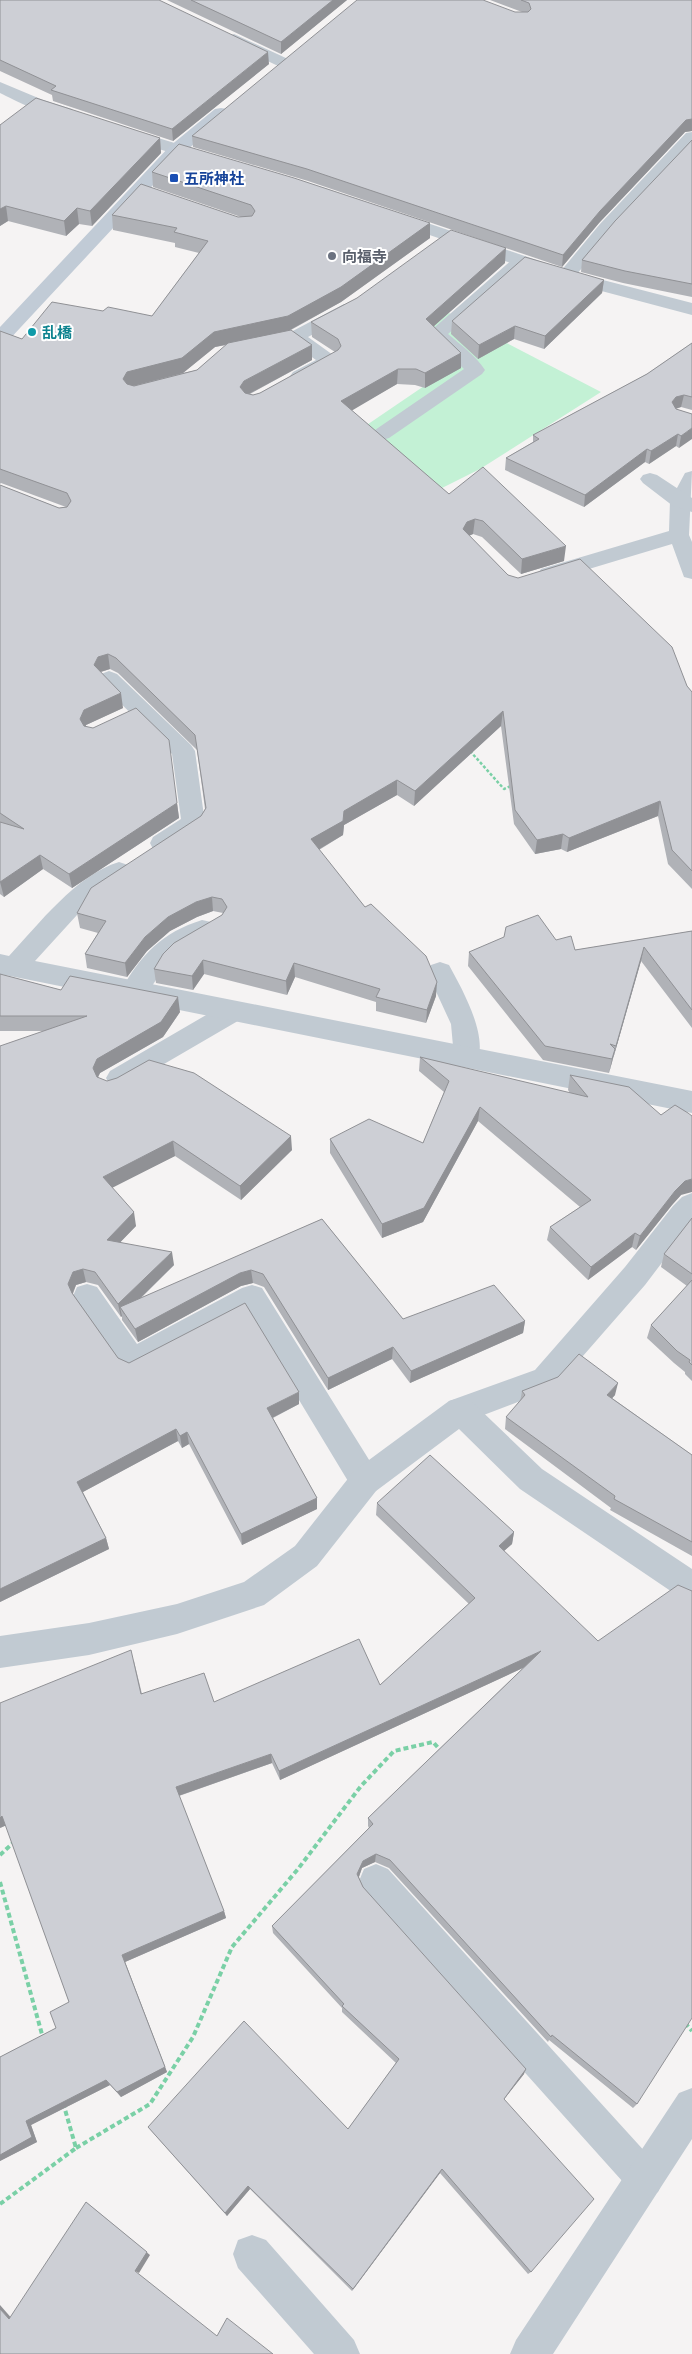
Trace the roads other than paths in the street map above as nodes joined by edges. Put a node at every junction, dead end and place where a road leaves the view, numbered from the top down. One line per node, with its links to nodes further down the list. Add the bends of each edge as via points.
1 (223, 34): 3 (street)
2 (298, 50): 3 (street)
3 (282, 62): 4 (street)
4 (267, 75)
5 (0, 87): 7 (street, via 37,104)
6 (237, 100): 10 (street)
7 (83, 119)
8 (111, 128): 10 (street)
9 (692, 136): 18 (street)
10 (176, 150): 11 (street); 12 (street)
11 (220, 162)
12 (140, 190): 13 (street); 22 (street)
13 (158, 196)
14 (375, 211): 15 (street)
15 (449, 235): 16 (street); 17 (street)
16 (434, 246)
17 (520, 262): 18 (street); 25 (street, via 436,334 475,370)
18 (566, 276): 20 (street)
19 (357, 302): 21 (street)
20 (692, 309)
21 (295, 337): 23 (street); 24 (street, via 330,360)
22 (0, 338)
23 (240, 349)
24 (287, 383)
25 (382, 434)
26 (692, 477): 28 (street)
27 (650, 479): 28 (street)
28 (686, 504): 29 (street)
29 (679, 535): 30 (street); 31 (street)
30 (692, 572)
31 (534, 579)
32 (109, 679): 33 (street)
33 (141, 710): 34 (street); 36 (street, via 183,751 192,823 78,898)
34 (118, 722)
35 (214, 922): 38 (street, via 177,941 159,955)
36 (7, 965): 38 (street)
37 (440, 972): 40 (street, via 464,1024)
38 (134, 991): 39 (street)
39 (234, 1010): 40 (street); 41 (street)
40 (467, 1057): 42 (street)
41 (110, 1083)
42 (692, 1102)
43 (692, 1206): 45 (street, via 682,1214 636,1276 545,1379)
44 (87, 1296): 46 (street, via 132,1361 252,1297)
45 (460, 1412): 46 (street); 47 (street, via 531,1479)
46 (364, 1481): 48 (street, via 306,1556 253,1594 176,1620 89,1639)
47 (692, 1587)
48 (0, 1652)
49 (376, 1881): 51 (street)
50 (692, 2106): 51 (street)
51 (645, 2179): 54 (street)
52 (252, 2254): 53 (street)
53 (340, 2354)
54 (530, 2354)

